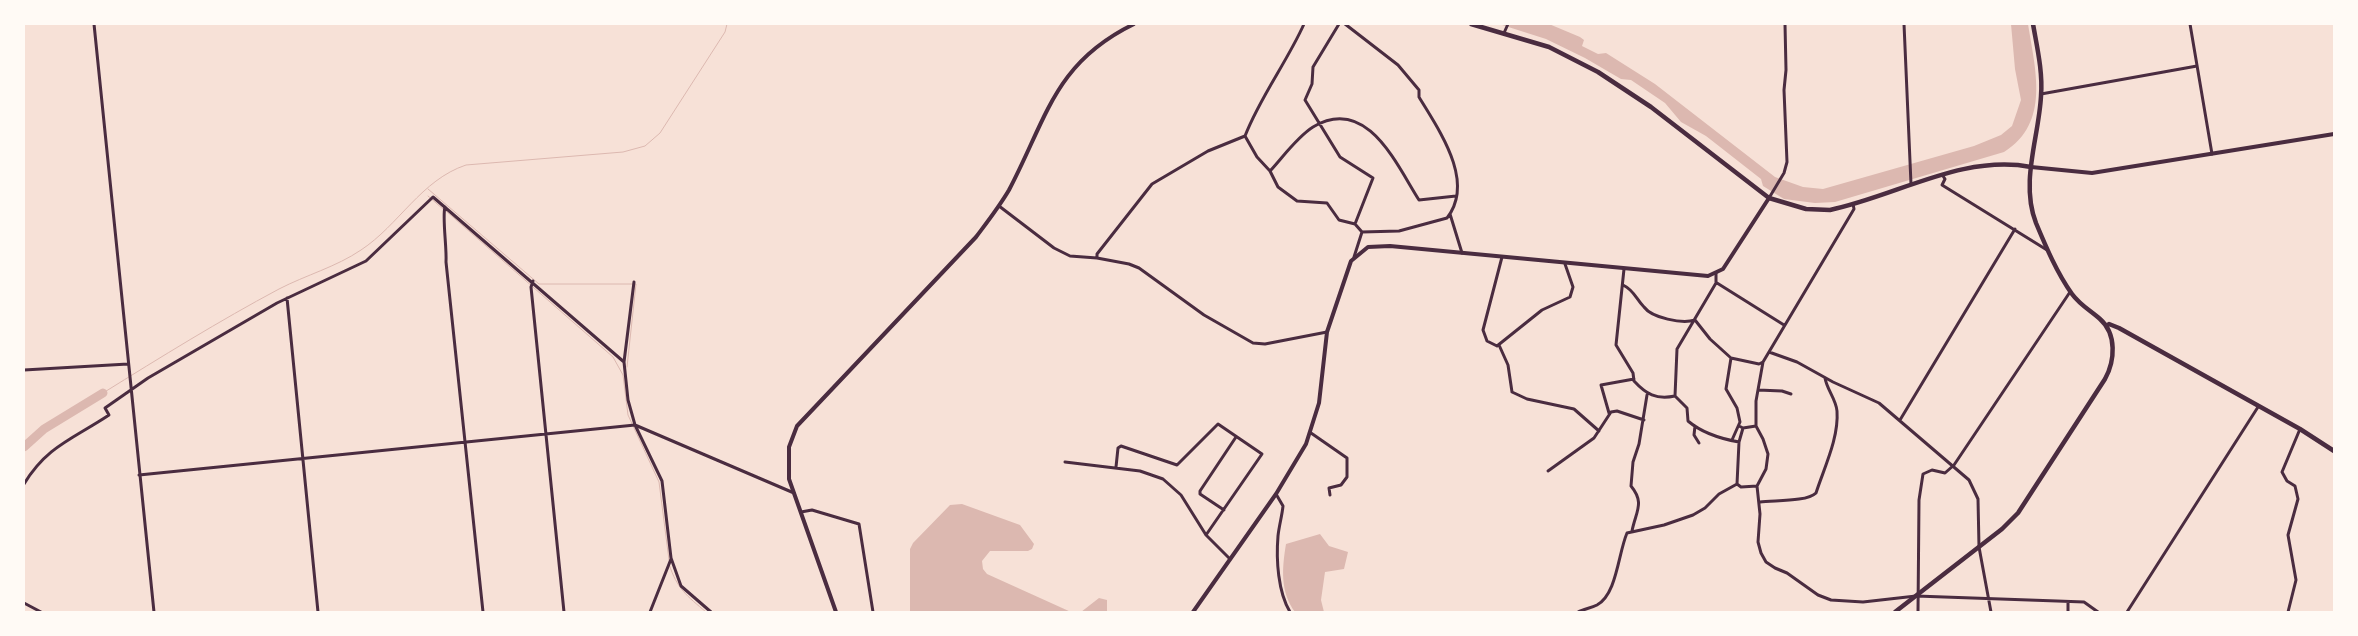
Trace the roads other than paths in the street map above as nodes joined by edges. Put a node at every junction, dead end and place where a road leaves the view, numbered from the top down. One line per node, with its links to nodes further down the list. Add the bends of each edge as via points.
1 (94, 24): 57 (street)
2 (1134, 24): 26 (street, via 1100,43 1068,75 1053,98)
3 (1304, 24): 17 (street)
4 (1338, 24): 15 (street, via 1312,67 1312,84 1305,100)
5 (1345, 24): 23 (street, via 1398,65 1419,90 1419,97 1452,154)
6 (1471, 24): 12 (main road)
7 (1508, 24): 12 (street)
8 (1785, 24): 24 (street, via 1787,162)
9 (1904, 24): 22 (street)
10 (2034, 24): 14 (main road)
11 (2190, 24): 13 (street)
12 (1505, 32): 24 (main road, via 1549,47 1598,72 1651,107)
13 (2197, 66): 14 (street); 18 (street)
14 (2042, 94): 19 (main road)
15 (1320, 124): 20 (street, via 1307,131); 23 (street, via 1344,120 1373,132 1419,200); 31 (street, via 1340,157 1373,178)
16 (2334, 134): 18 (street)
17 (1245, 136): 20 (street); 38 (street, via 1208,151 1152,184)
18 (2212, 154): 19 (street, via 2092,173)
19 (2031, 166): 21 (main road, via 1979,166); 34 (main road, via 2029,201)
20 (1270, 170): 31 (street, via 1278,187 1294,200 1327,203 1339,220)
21 (1943, 176): 22 (main road); 32 (street, via 1942,185)
22 (1911, 183): 25 (main road)
23 (1456, 196): 28 (street)
24 (1770, 197): 25 (main road, via 1784,204 1818,210); 41 (street)
25 (1853, 204): 49 (street, via 1854,209 1840,234)
26 (999, 206): 38 (street, via 1054,248 1070,256); 93 (street, via 966,248 802,419 792,435 788,458 789,479)
27 (445, 207): 29 (street); 47 (street, via 431,199 366,261); 80 (street)
28 (1450, 214): 33 (street, via 1444,219 1403,231); 35 (street)
29 (463, 222): 30 (street); 42 (street)
30 (469, 222)
31 (1355, 224): 33 (street)
32 (2015, 229): 34 (street); 69 (street)
33 (1362, 232): 36 (street)
34 (2050, 252): 46 (main road)
35 (1462, 253): 36 (street, via 1377,246 1368,247); 37 (street)
36 (1354, 257): 51 (street, via 1347,268)
37 (1502, 257): 39 (street); 52 (street, via 1483,330 1487,341)
38 (1097, 258): 51 (street, via 1139,268 1204,316 1253,343 1265,344)
39 (1565, 264): 40 (street); 52 (street, via 1573,287 1570,297 1542,310)
40 (1624, 270): 41 (street, via 1689,276); 45 (street)
41 (1716, 274): 43 (street)
42 (533, 281): 55 (street); 77 (street)
43 (1716, 283): 48 (street); 49 (street)
44 (634, 284): 55 (street)
45 (1623, 284): 48 (street, via 1631,288 1650,313 1676,320); 60 (street, via 1616,345)
46 (2070, 292): 50 (main road); 86 (street)
47 (287, 298): 62 (street, via 163,369); 84 (street)
48 (1695, 320): 54 (street); 65 (street, via 1678,349)
49 (1784, 325): 53 (street)
50 (2106, 326): 66 (main road, via 2120,328); 101 (main road, via 2113,350 2105,379 2030,498 2007,524)
51 (1327, 332): 76 (street, via 1319,403)
52 (1499, 345): 75 (street, via 1508,365 1512,392 1527,399 1574,409)
53 (1769, 352): 56 (street); 59 (street, via 1797,362)
54 (1731, 358): 56 (street); 73 (street, via 1726,389 1737,408)
55 (624, 362): 70 (street)
56 (1763, 362): 61 (street)
57 (128, 364): 58 (street); 62 (street)
58 (24, 370)
59 (1825, 378): 69 (street, via 1879,403); 96 (street, via 1837,408 1837,423 1816,493 1787,501)
60 (1634, 379): 64 (street); 67 (street, via 1601,385)
61 (1758, 390): 63 (street); 72 (street)
62 (131, 391): 89 (street); 90 (street, via 105,408 109,415 42,458)
63 (1791, 394)
64 (1647, 395): 65 (street); 68 (street)
65 (1674, 396): 71 (street, via 1687,408 1688,422)
66 (2258, 407): 74 (main road); 125 (street)
67 (1610, 413): 68 (street, via 1617,411); 75 (street)
68 (1644, 420): 99 (street, via 1632,462 1631,486 1639,495)
69 (1900, 420): 86 (street)
70 (633, 425): 77 (street); 93 (street); 102 (street, via 662,481)
71 (1694, 426): 79 (street, via 1713,436); 82 (street, via 1694,435)
72 (1756, 426): 73 (street); 92 (street, via 1768,454 1766,469)
73 (1741, 427): 79 (street); 81 (street)
74 (2300, 429): 83 (main road); 126 (street, via 2282,472 2295,486 2298,499 2288,535 2296,580)
75 (1599, 430): 88 (street, via 1594,438)
76 (1311, 433): 94 (street); 95 (street, via 1347,458 1347,477 1341,485 1329,488)
77 (545, 434): 80 (street); 112 (street)
78 (1236, 436): 87 (street, via 1218,424 1175,466 1119,446); 97 (street, via 1200,491); 97 (street, via 1262,454)
79 (1732, 440): 81 (street)
80 (465, 442): 84 (street); 111 (street)
81 (1739, 442): 91 (street)
82 (1699, 443)
83 (2333, 449)
84 (304, 459): 89 (street); 110 (street)
85 (1065, 462): 87 (street)
86 (1954, 465): 101 (street, via 1969,480 1978,499); 104 (street, via 1945,472 1928,471 1922,476 1918,500)
87 (1116, 467): 100 (street, via 1149,474 1172,485)
88 (1548, 471)
89 (139, 476): 109 (street)
90 (24, 484)
91 (1737, 484): 92 (street, via 1741,487); 99 (street, via 1693,515)
92 (1757, 486): 96 (street)
93 (794, 493): 98 (street)
94 (1276, 494): 103 (street); 118 (street, via 1283,506 1278,536 1279,574)
95 (1330, 496)
96 (1760, 502): 104 (street, via 1758,542 1766,562 1818,595 1832,600 1863,602)
97 (1224, 510): 100 (street)
98 (801, 512): 115 (street); 116 (street, via 812,510 859,524)
99 (1632, 531): 119 (street, via 1622,546 1613,584 1607,594 1597,605)
100 (1206, 535): 103 (street)
101 (1979, 547): 104 (main road); 105 (street)
102 (671, 558): 113 (street); 114 (street, via 682,586)
103 (1230, 559): 117 (street)
104 (1916, 596): 105 (street); 120 (main road); 121 (street)
105 (1988, 598): 107 (street); 122 (street)
106 (24, 603): 108 (street)
107 (2068, 603): 123 (street); 124 (street, via 2084,602)
108 (41, 612)
109 (154, 612)
110 (318, 612)
111 (483, 612)
112 (564, 612)
113 (650, 612)
114 (711, 612)
115 (836, 612)
116 (873, 612)
117 (1193, 612)
118 (1290, 612)
119 (1578, 612)
120 (1895, 612)
121 (1918, 612)
122 (1991, 612)
123 (2068, 612)
124 (2098, 612)
125 (2127, 612)
126 (2288, 612)

